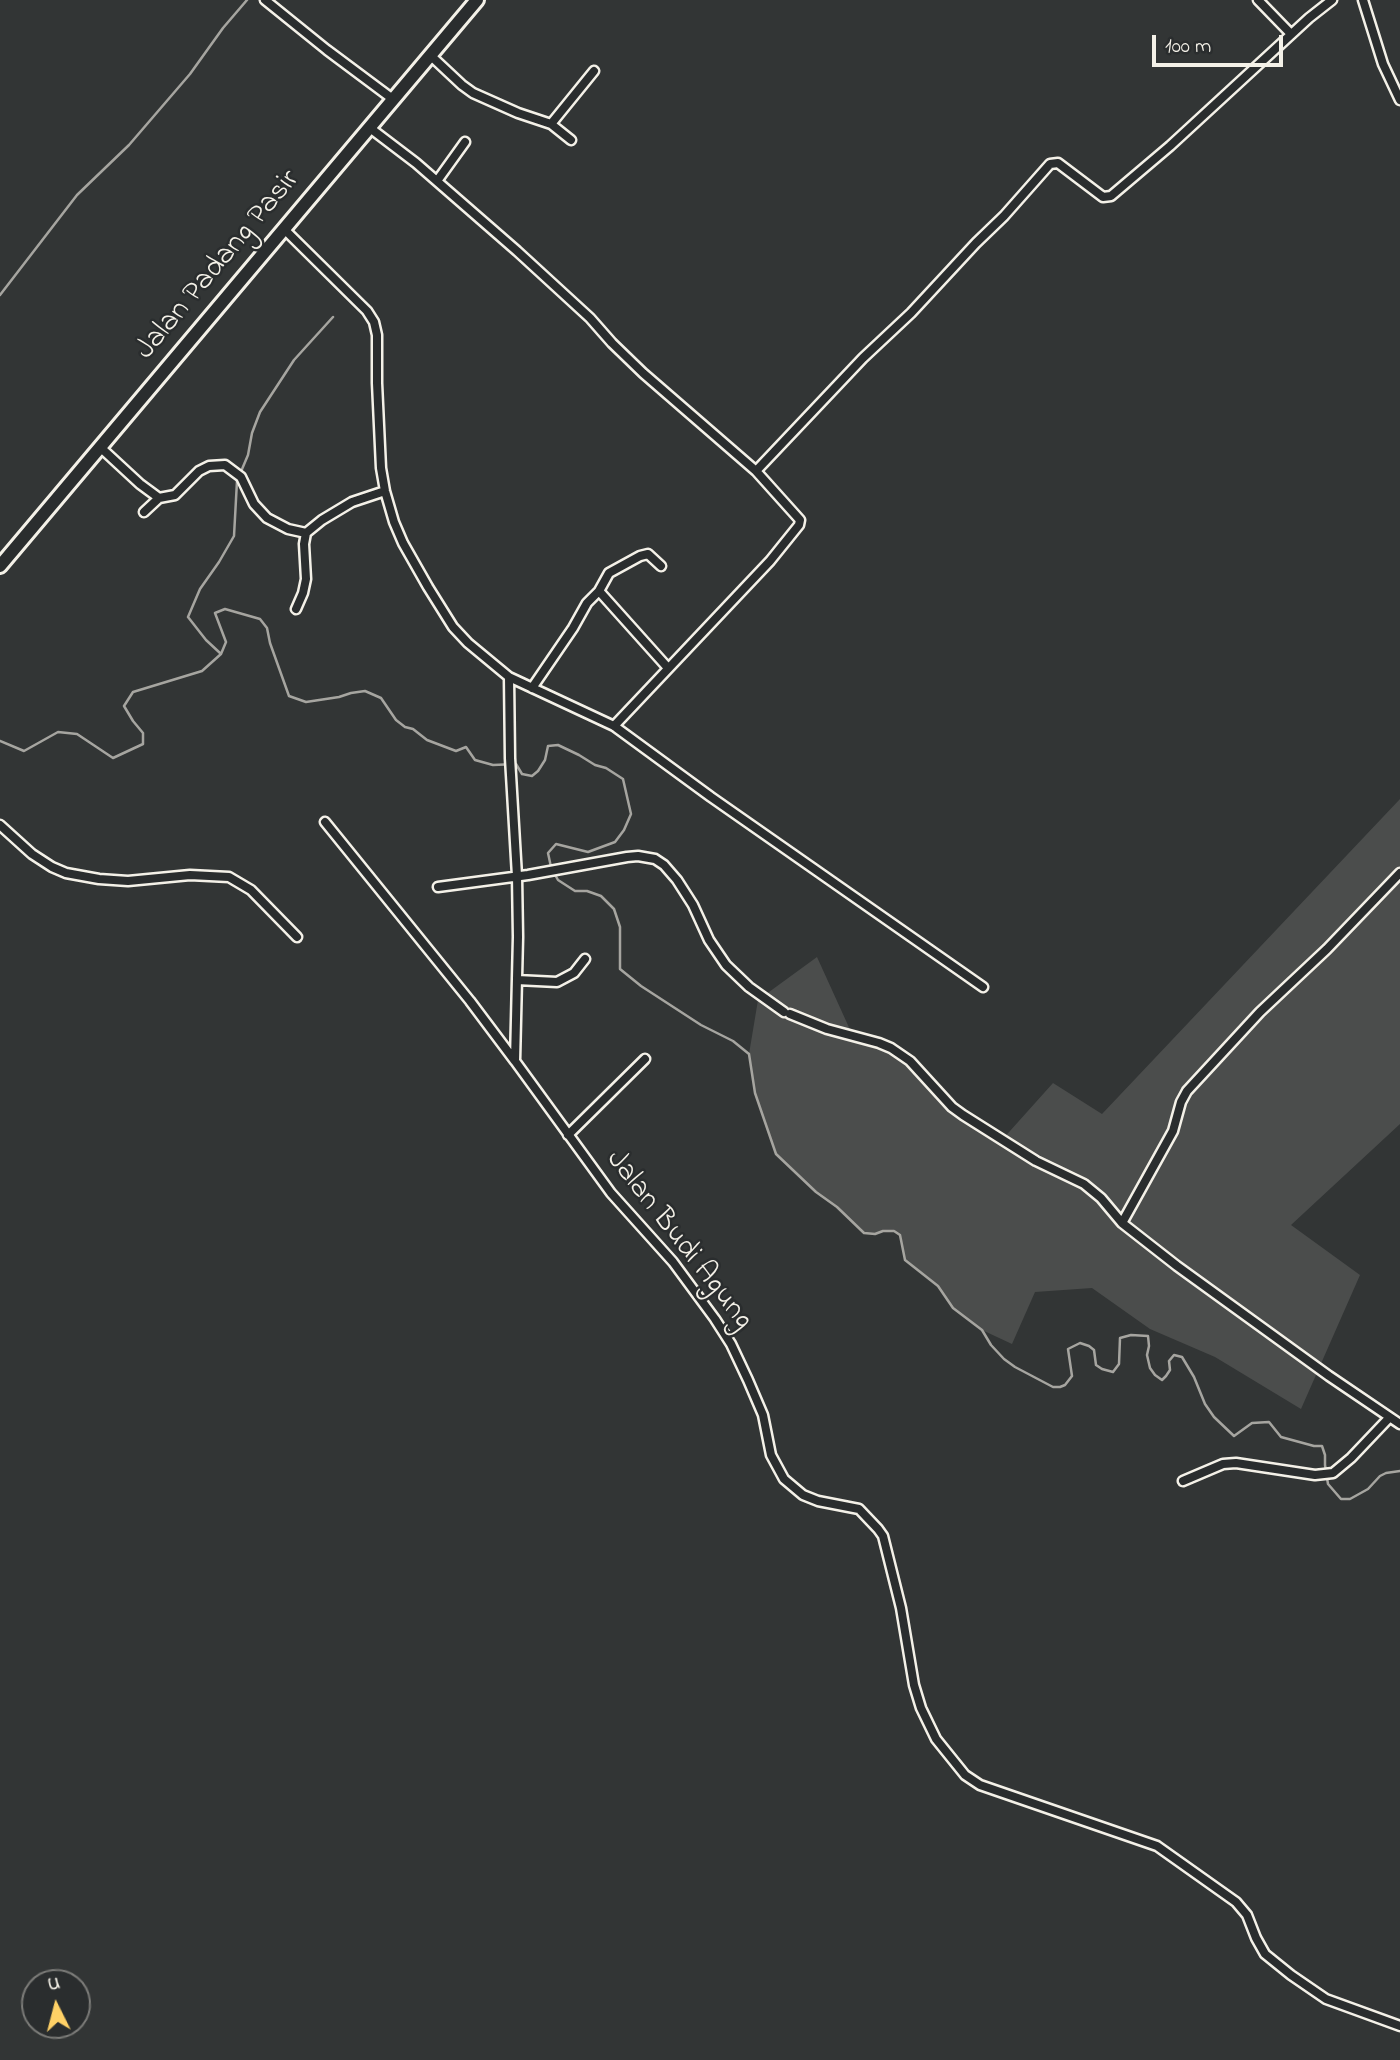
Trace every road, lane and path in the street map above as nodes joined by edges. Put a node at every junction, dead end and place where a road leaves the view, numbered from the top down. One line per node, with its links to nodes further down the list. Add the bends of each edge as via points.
1 (265, 0): 9 (street)
2 (477, 0): 7 (highway, Jalan Padang Pasir)
3 (1258, 0): 6 (street)
4 (1332, 0): 6 (street)
5 (1363, 0): 10 (street, via 1378,51)
6 (1291, 34): 18 (street, via 1111,196 1103,197 1058,163 1050,164)
7 (430, 55): 9 (highway, Jalan Padang Pasir); 11 (street, via 473,93)
8 (594, 71): 11 (street)
9 (394, 100): 12 (highway, Jalan Padang Pasir)
10 (1400, 100)
11 (551, 124): 13 (street)
12 (370, 128): 15 (street); 16 (highway, Jalan Padang Pasir)
13 (571, 140)
14 (466, 142): 15 (street)
15 (437, 181): 18 (street, via 590,318 643,373)
16 (284, 229): 17 (highway, Jalan Padang Pasir); 19 (street, via 368,311 376,328)
17 (100, 447): 20 (street); 23 (highway, Jalan Padang Pasir)
18 (757, 471): 27 (street, via 800,524)
19 (385, 491): 22 (street, via 352,502); 28 (street, via 403,543 453,627)
20 (159, 498): 21 (street); 22 (street, via 175,495 199,471 225,465 239,475 267,518 288,530)
21 (144, 512)
22 (306, 533): 26 (street, via 306,579)
23 (0, 566)
24 (661, 566): 25 (street, via 648,554 640,556 609,573)
25 (599, 591): 27 (street); 29 (street)
26 (296, 609)
27 (668, 668): 30 (street)
28 (509, 677): 29 (street); 34 (street)
29 (532, 688): 30 (street)
30 (614, 726): 39 (street)
31 (325, 822): 41 (street, Jalan Budi Agung)
32 (0, 825): 36 (street, via 32,854 66,873 128,881 190,875 229,877 251,890)
33 (1400, 873): 43 (street, via 1187,1091 1173,1131)
34 (517, 876): 35 (street); 38 (street); 43 (street, via 638,856 659,861 686,893 726,965 749,987 787,1013 878,1043 911,1060 962,1115 1035,1161 1084,1184)
35 (438, 887)
36 (297, 937)
37 (585, 960): 38 (street, via 557,982)
38 (517, 980): 41 (street)
39 (982, 987)
40 (645, 1059): 42 (street)
41 (515, 1061): 42 (street, Jalan Budi Agung)
42 (568, 1135): 47 (street, Jalan Budi Agung, via 726,1335 763,1415 771,1455 784,1479 803,1495 859,1509 883,1536 921,1708 936,1739 965,1775 980,1785 1157,1846 1236,1902 1247,1914 1265,1954 1291,1975 1326,1998)
43 (1122, 1223): 44 (street)
44 (1389, 1418): 45 (street); 46 (street, via 1333,1473 1223,1464)
45 (1400, 1424)
46 (1183, 1481)
47 (1400, 2026)

